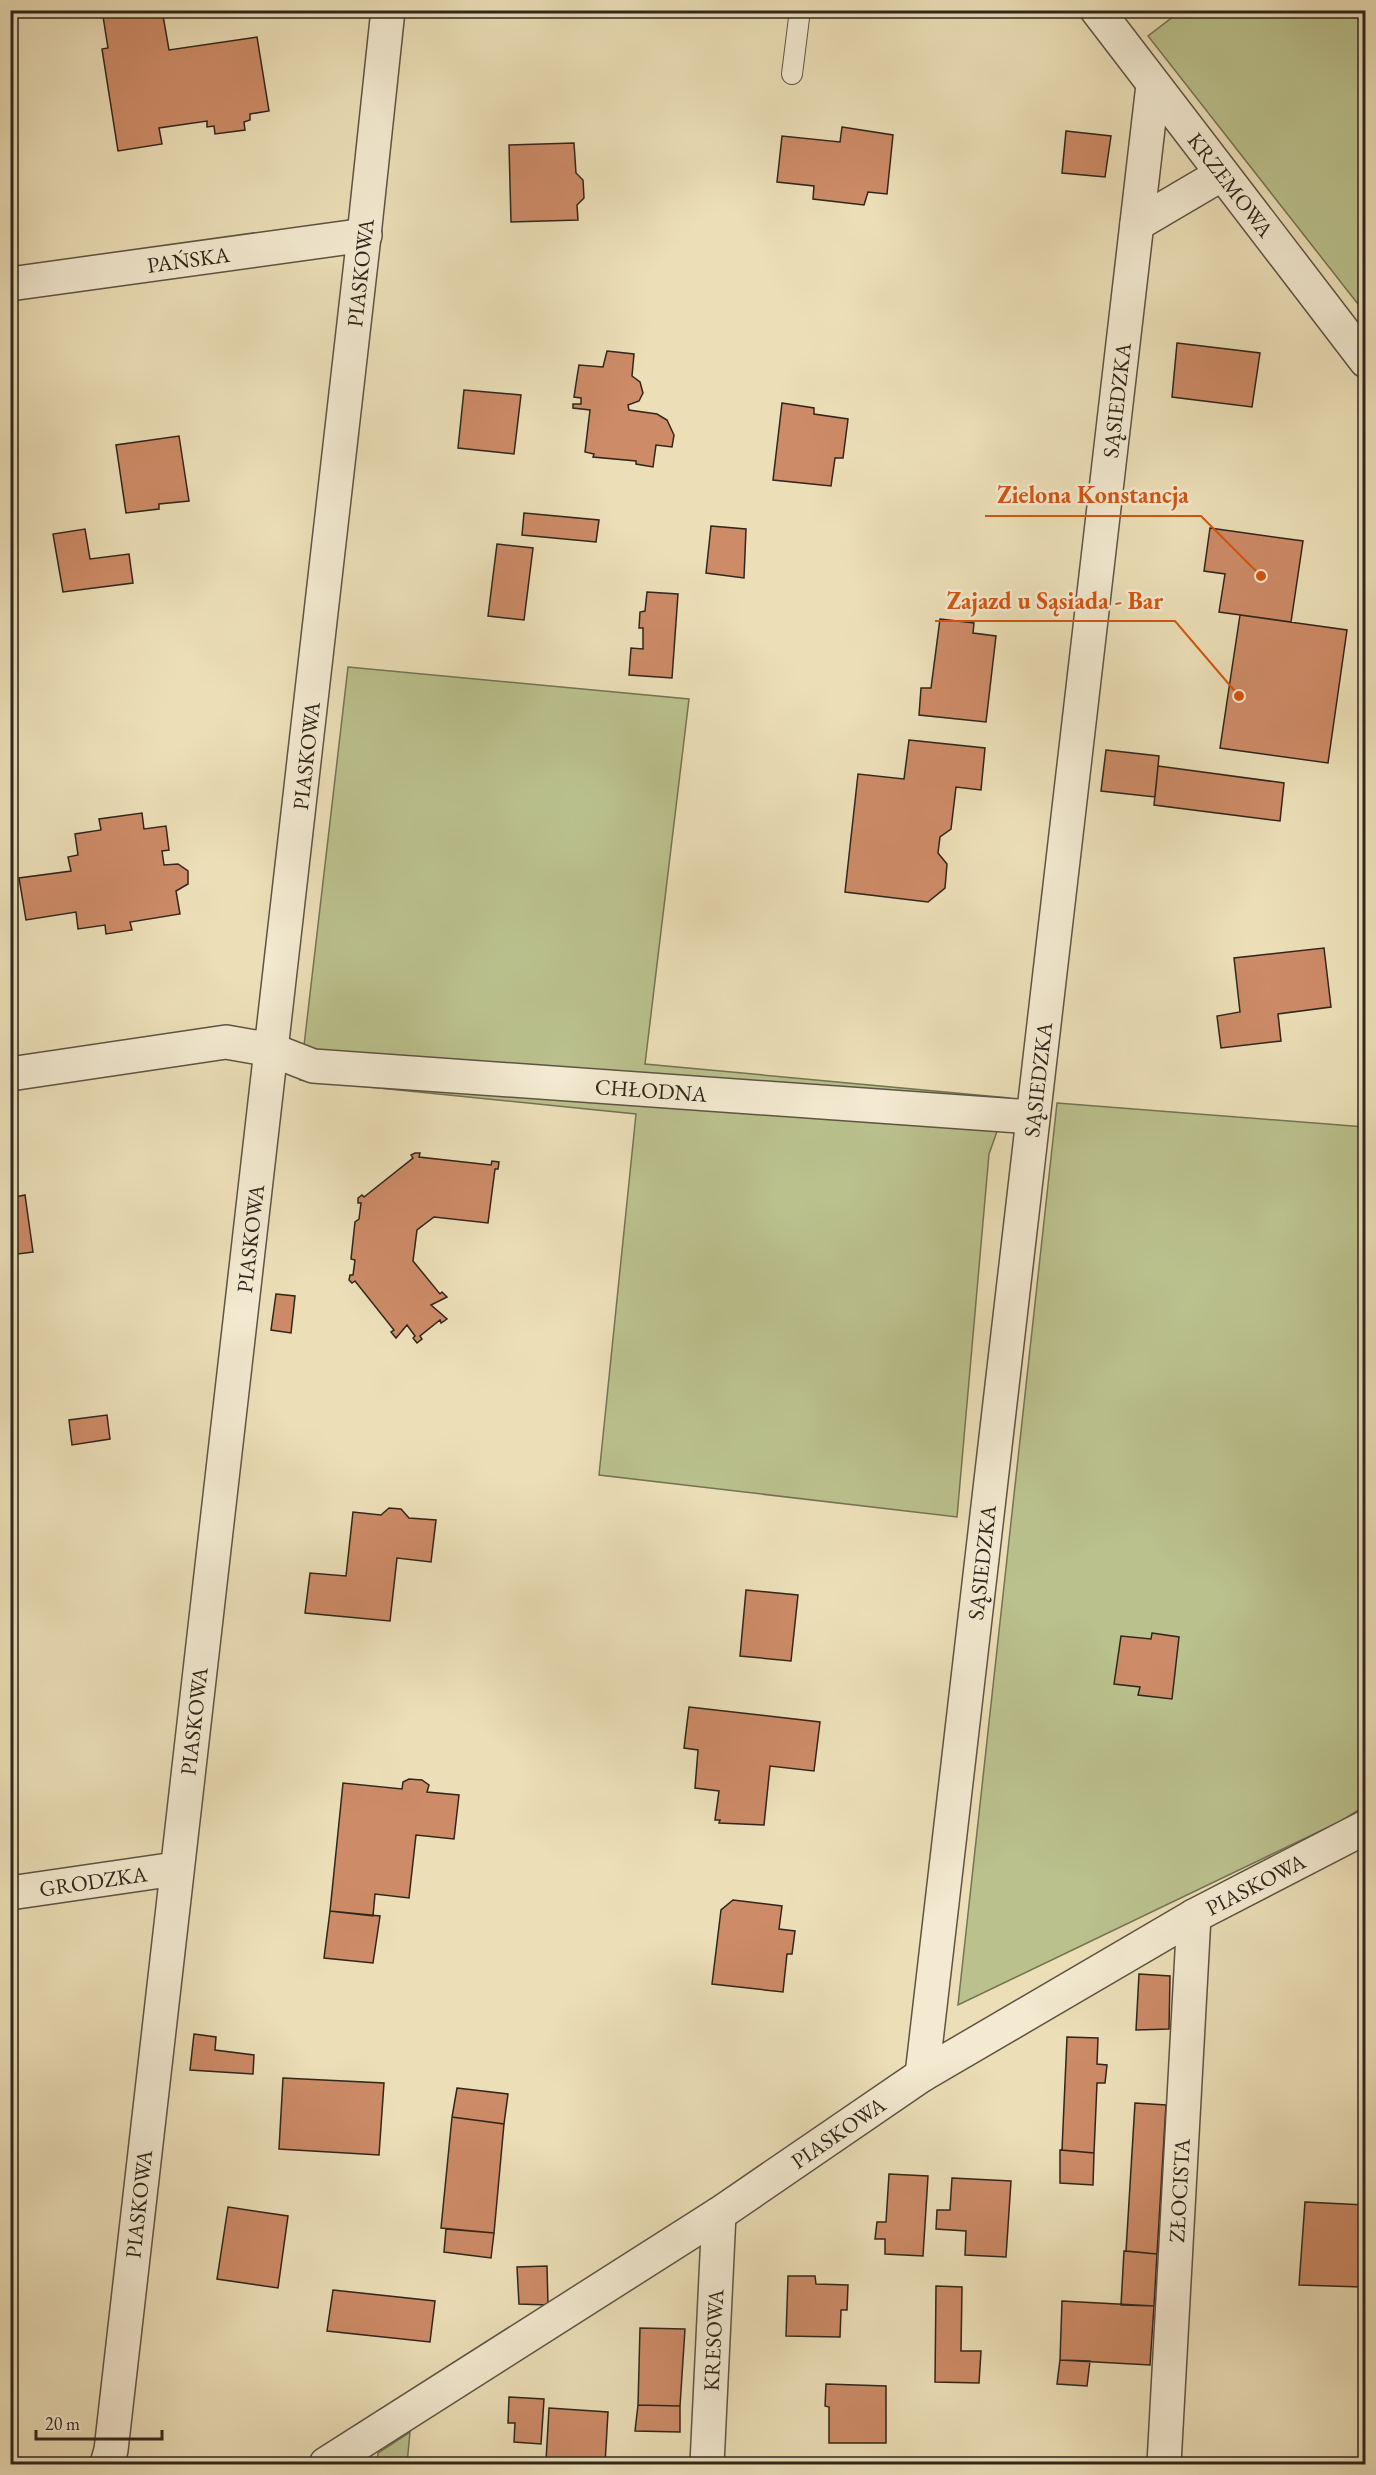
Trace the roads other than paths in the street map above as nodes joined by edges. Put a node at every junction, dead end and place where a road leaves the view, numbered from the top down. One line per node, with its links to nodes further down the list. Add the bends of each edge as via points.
1 (388, 10): 8 (street, PIASKOWA)
2 (800, 10): 4 (lane)
3 (1098, 10): 5 (street, KRZEMOWA)
4 (792, 74)
5 (1153, 85): 6 (street, KRZEMOWA); 7 (street, SĄSIEDZKA)
6 (1222, 174): 7 (street); 10 (street, KRZEMOWA)
7 (1137, 224): 13 (street, SĄSIEDZKA)
8 (365, 235): 9 (street, PAŃSKA); 11 (street, PIASKOWA)
9 (10, 284)
10 (1365, 361)
11 (273, 1050): 12 (street, CHŁODNA, via 226,1042); 13 (street, CHŁODNA, via 313,1066); 15 (street, PIASKOWA)
12 (10, 1074)
13 (1033, 1118): 18 (street, SĄSIEDZKA)
14 (1365, 1827): 17 (street, PIASKOWA)
15 (175, 1869): 16 (street, GRODZKA); 20 (street, PIASKOWA)
16 (10, 1893)
17 (1194, 1916): 18 (street, PIASKOWA); 23 (street, ZŁOCISTA)
18 (922, 2075): 19 (street, PIASKOWA)
19 (719, 2214): 21 (street, PIASKOWA); 22 (street, KRESOWA)
20 (107, 2464)
21 (326, 2464)
22 (707, 2464)
23 (1164, 2464)

